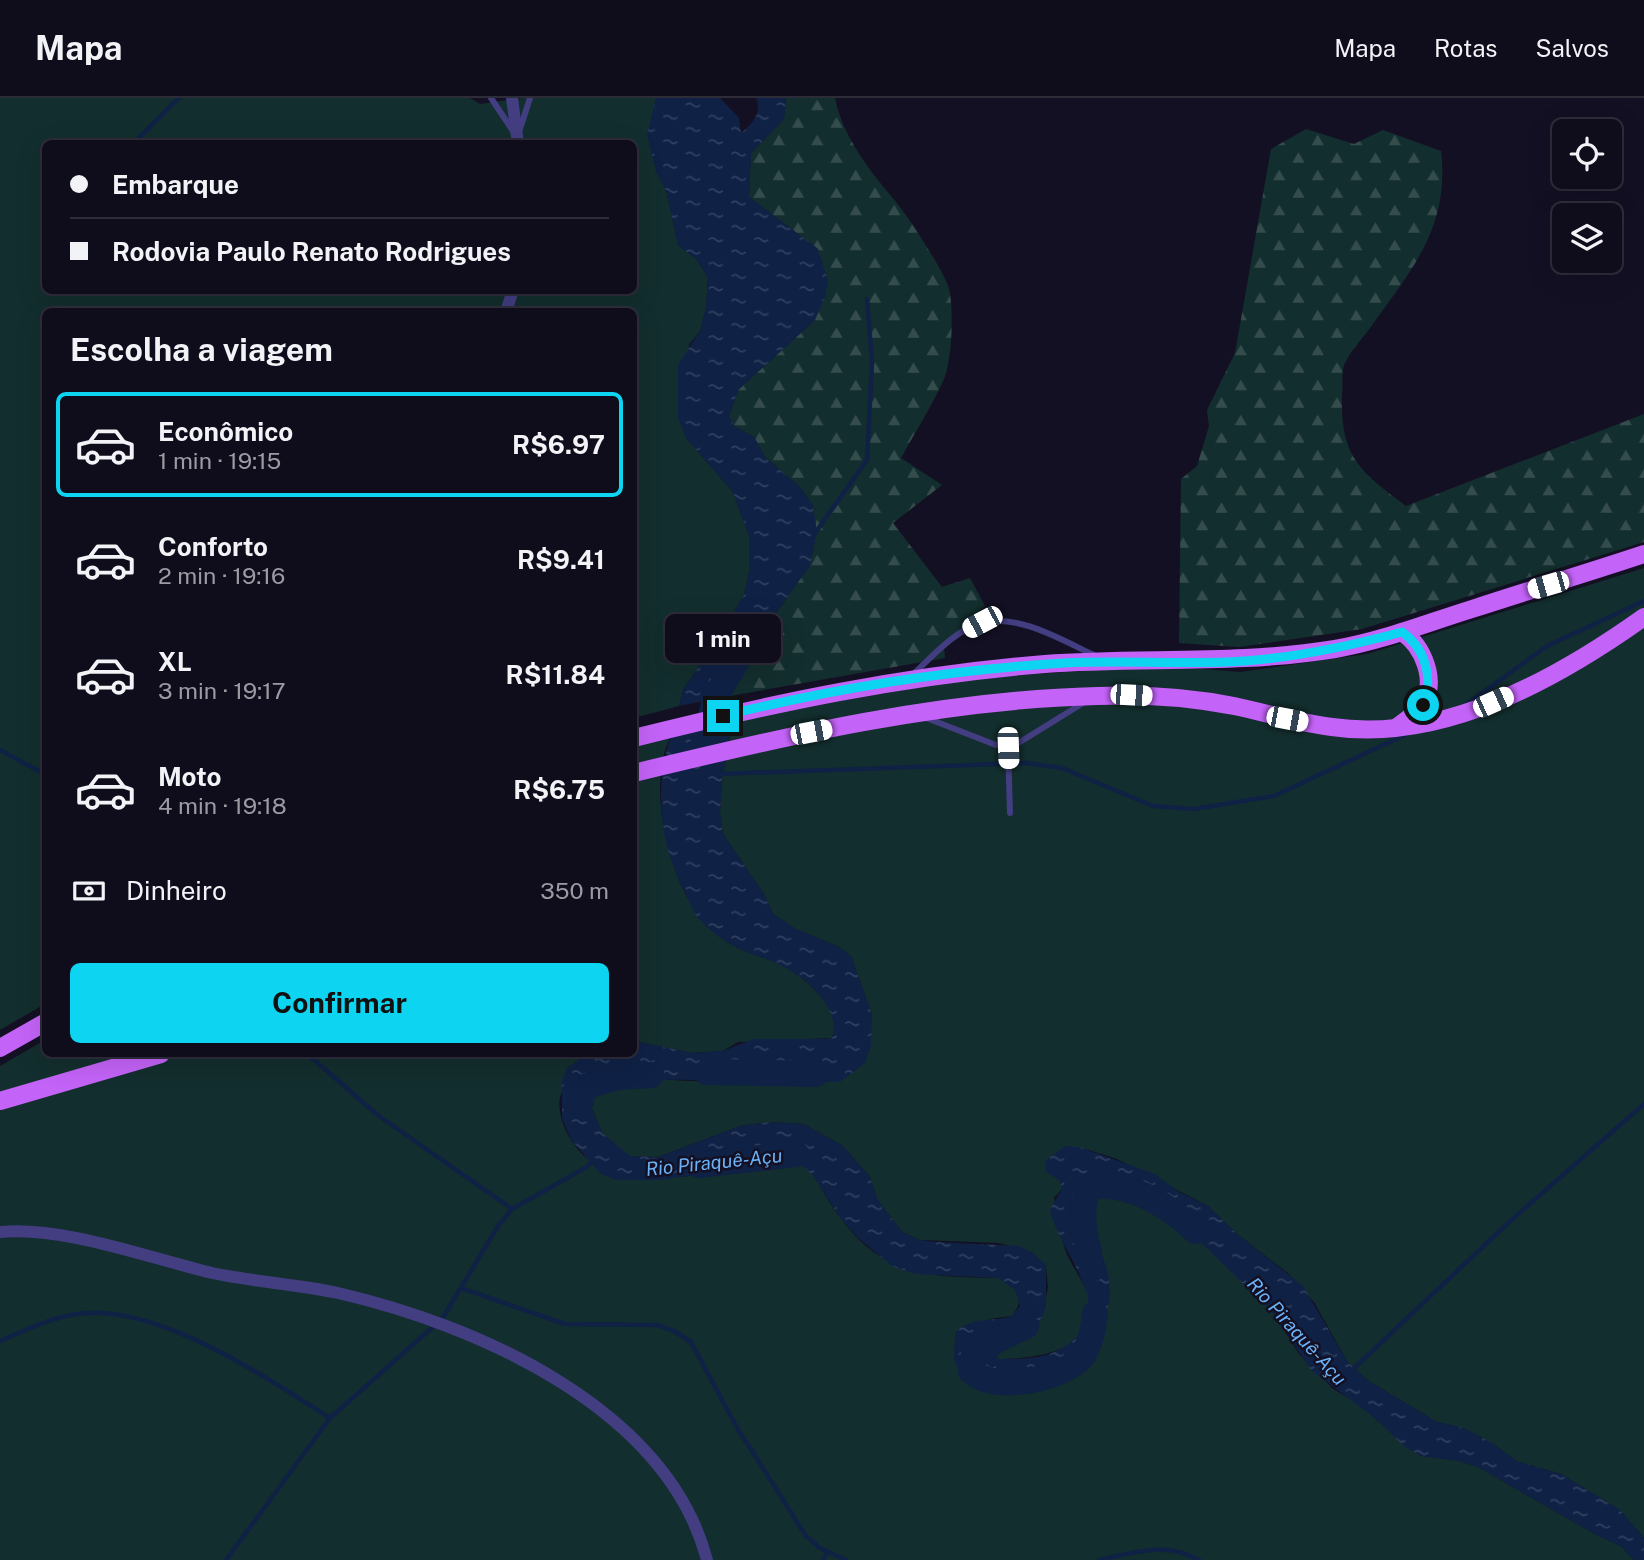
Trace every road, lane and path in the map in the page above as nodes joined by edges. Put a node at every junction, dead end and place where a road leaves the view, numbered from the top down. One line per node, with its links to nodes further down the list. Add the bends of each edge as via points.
1 (491, 98): 4 (lane)
2 (512, 98): 5 (street)
3 (530, 98): 6 (lane)
4 (517, 140)
5 (518, 140)
6 (518, 140)
7 (1644, 554): 9 (main road)
8 (1644, 617): 14 (main road, via 1542,680 1448,718)
9 (1402, 632): 10 (main road, via 1339,648 1256,660); 14 (main road, via 1425,661 1427,688 1423,705)
10 (1107, 661): 11 (main road); 11 (lane, via 1021,624 982,622 960,634)
11 (908, 679): 15 (main road)
12 (1095, 695): 13 (main road); 14 (main road, via 1179,698 1334,728); 16 (lane)
13 (912, 713): 16 (lane); 17 (main road, via 741,746)
14 (1394, 730)
15 (637, 736)
16 (1008, 748): 18 (lane)
17 (638, 772)
18 (1010, 813)
19 (42, 1024): 20 (main road)
20 (0, 1048)
21 (151, 1057): 22 (main road)
22 (0, 1101)
23 (0, 1232): 24 (street, via 52,1235 215,1273 336,1293 423,1316 477,1338 559,1380 629,1436 659,1468 692,1518)
24 (706, 1560)

